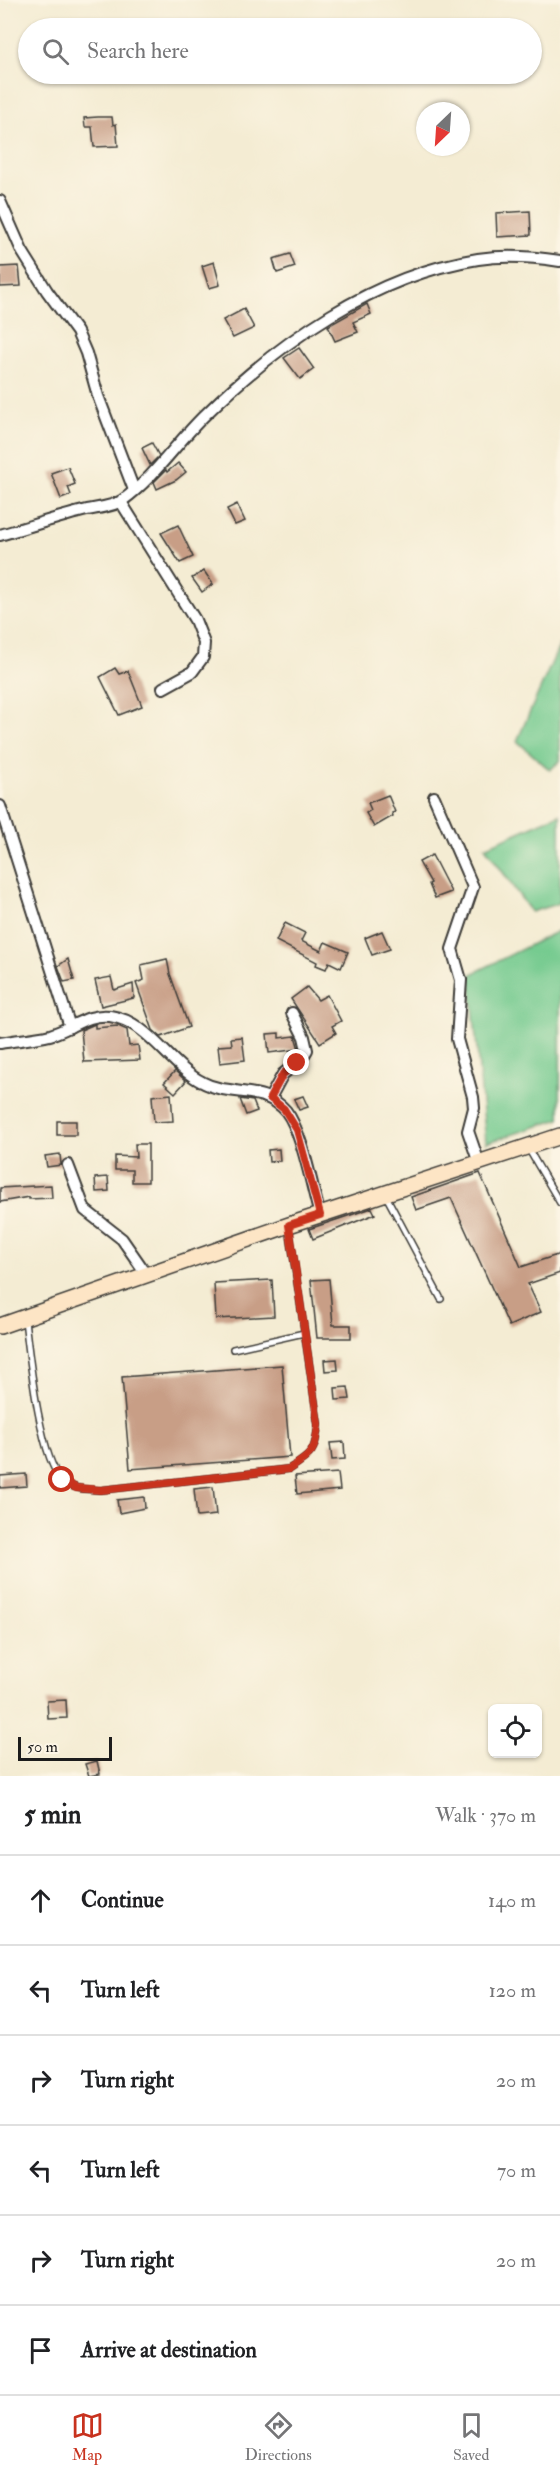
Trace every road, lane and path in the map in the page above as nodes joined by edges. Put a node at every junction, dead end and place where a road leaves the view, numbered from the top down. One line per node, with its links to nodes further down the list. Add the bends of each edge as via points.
1 (0, 201): 3 (street, via 22,251 77,332)
2 (560, 261): 3 (street, via 479,259 417,275 362,298 318,324 238,383)
3 (134, 490): 4 (street)
4 (121, 502): 5 (street); 6 (street, via 202,633 202,657 192,672)
5 (0, 535)
6 (163, 688)
7 (434, 797): 15 (street, via 473,887 452,949 461,980 457,1039 474,1108 468,1131)
8 (0, 806): 10 (street)
9 (292, 1013): 12 (street, via 307,1050 302,1060 283,1074)
10 (70, 1027): 11 (street, via 50,1035); 12 (street, via 99,1016 129,1021 189,1076 208,1086)
11 (0, 1043)
12 (270, 1098): 19 (street, via 284,1109 297,1130)
13 (560, 1136): 14 (street)
14 (527, 1147): 15 (street); 18 (lane)
15 (479, 1163): 17 (street)
16 (68, 1165): 21 (street, via 85,1210 122,1239)
17 (385, 1194): 19 (street); 22 (lane)
18 (560, 1203)
19 (320, 1215): 20 (street)
20 (289, 1225): 21 (street); 25 (lane)
21 (147, 1275): 23 (street)
22 (441, 1299)
23 (24, 1319): 24 (street); 25 (lane, via 45,1446 54,1469 62,1480 76,1488 101,1490 289,1469 309,1457 316,1446 318,1424)
24 (0, 1326)
25 (304, 1334): 26 (lane)
26 (233, 1349)

